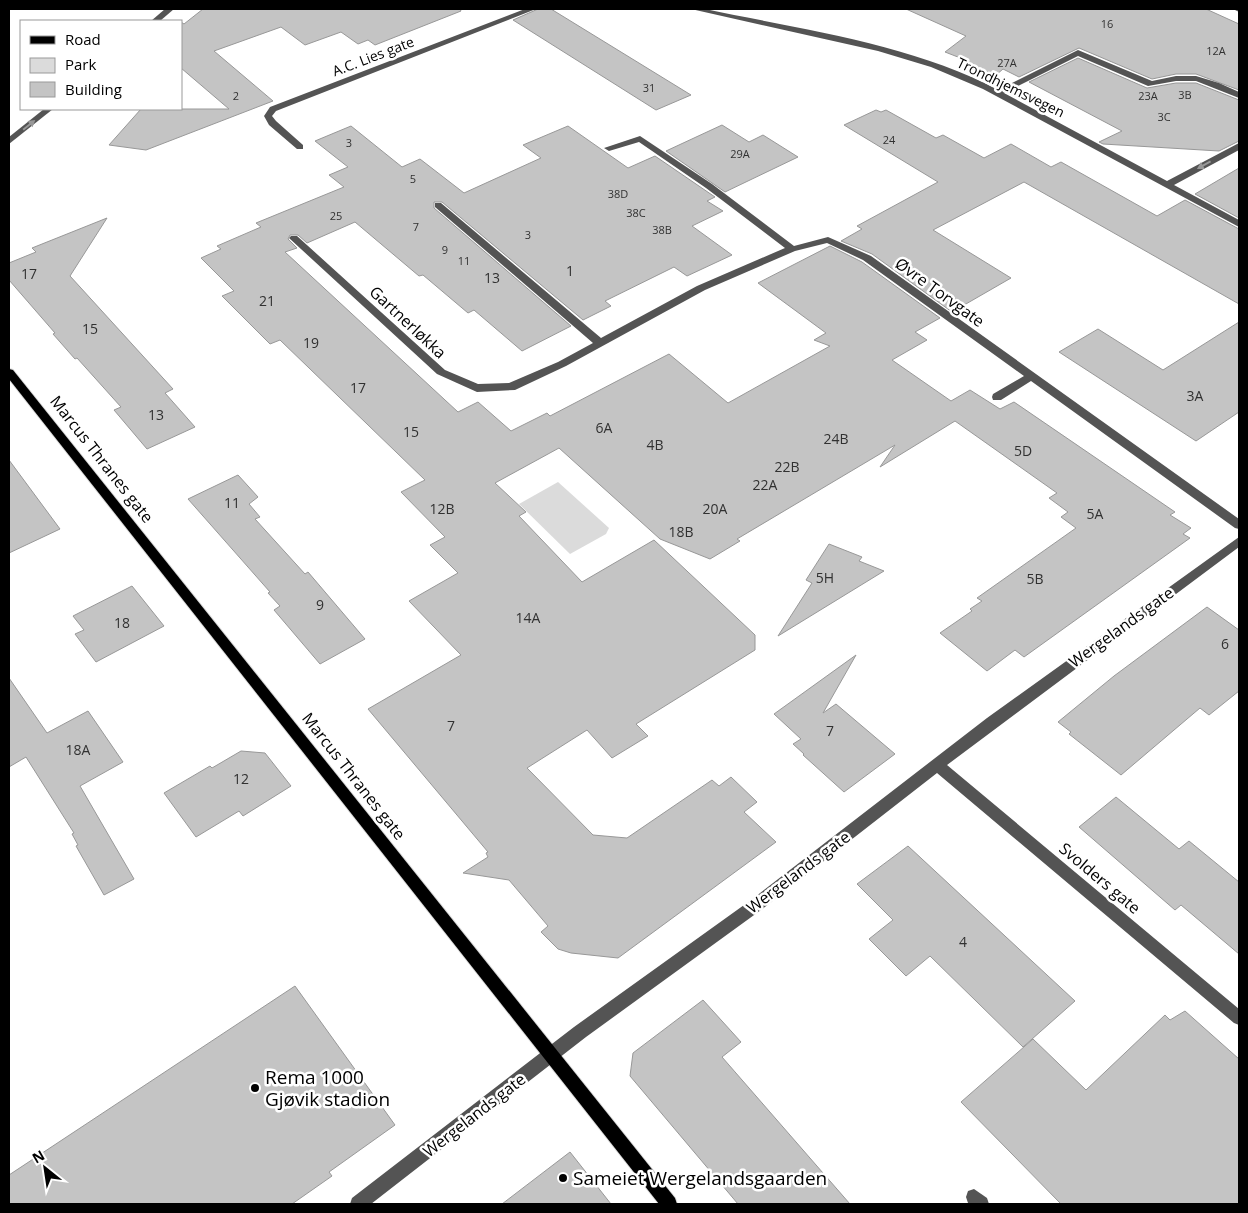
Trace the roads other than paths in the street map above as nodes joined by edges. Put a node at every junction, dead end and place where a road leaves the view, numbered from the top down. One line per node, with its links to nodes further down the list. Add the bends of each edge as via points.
1 (170, 9): 4 (street)
2 (532, 9): 10 (street, A.C. Lies gate, via 273,109 268,116 272,123)
3 (695, 9): 5 (street, Trondhjemsvegen, via 880,49 934,66)
4 (156, 20)
5 (998, 93): 6 (street, via 1078,53 1124,70 1150,84 1192,76); 12 (street, Trondhjemsvegen)
6 (1239, 94)
7 (48, 110): 8 (street, one-way to 7)
8 (9, 141)
9 (1239, 146): 12 (street, one-way to 12)
10 (300, 147)
11 (609, 148): 16 (street, via 640,139)
12 (1169, 184): 14 (street, Trondhjemsvegen)
13 (438, 205): 17 (street)
14 (1239, 224)
15 (294, 238): 17 (street, Gartnerløkka, via 441,372 477,388 511,387)
16 (792, 249): 17 (street, Gartnerløkka, via 701,288); 19 (street, Øvre Torvgate, via 828,240 867,258)
17 (600, 343)
18 (9, 372): 25 (main road, Marcus Thranes gate)
19 (1032, 376): 20 (street); 21 (street, Øvre Torvgate)
20 (997, 397)
21 (1239, 525)
22 (1239, 542): 23 (street, Wergelands gate)
23 (938, 765): 24 (street, Svolders gate); 25 (street, Wergelands gate)
24 (1239, 1018)
25 (552, 1056): 26 (street, Wergelands gate); 27 (main road, Marcus Thranes gate)
26 (358, 1204)
27 (669, 1204)

